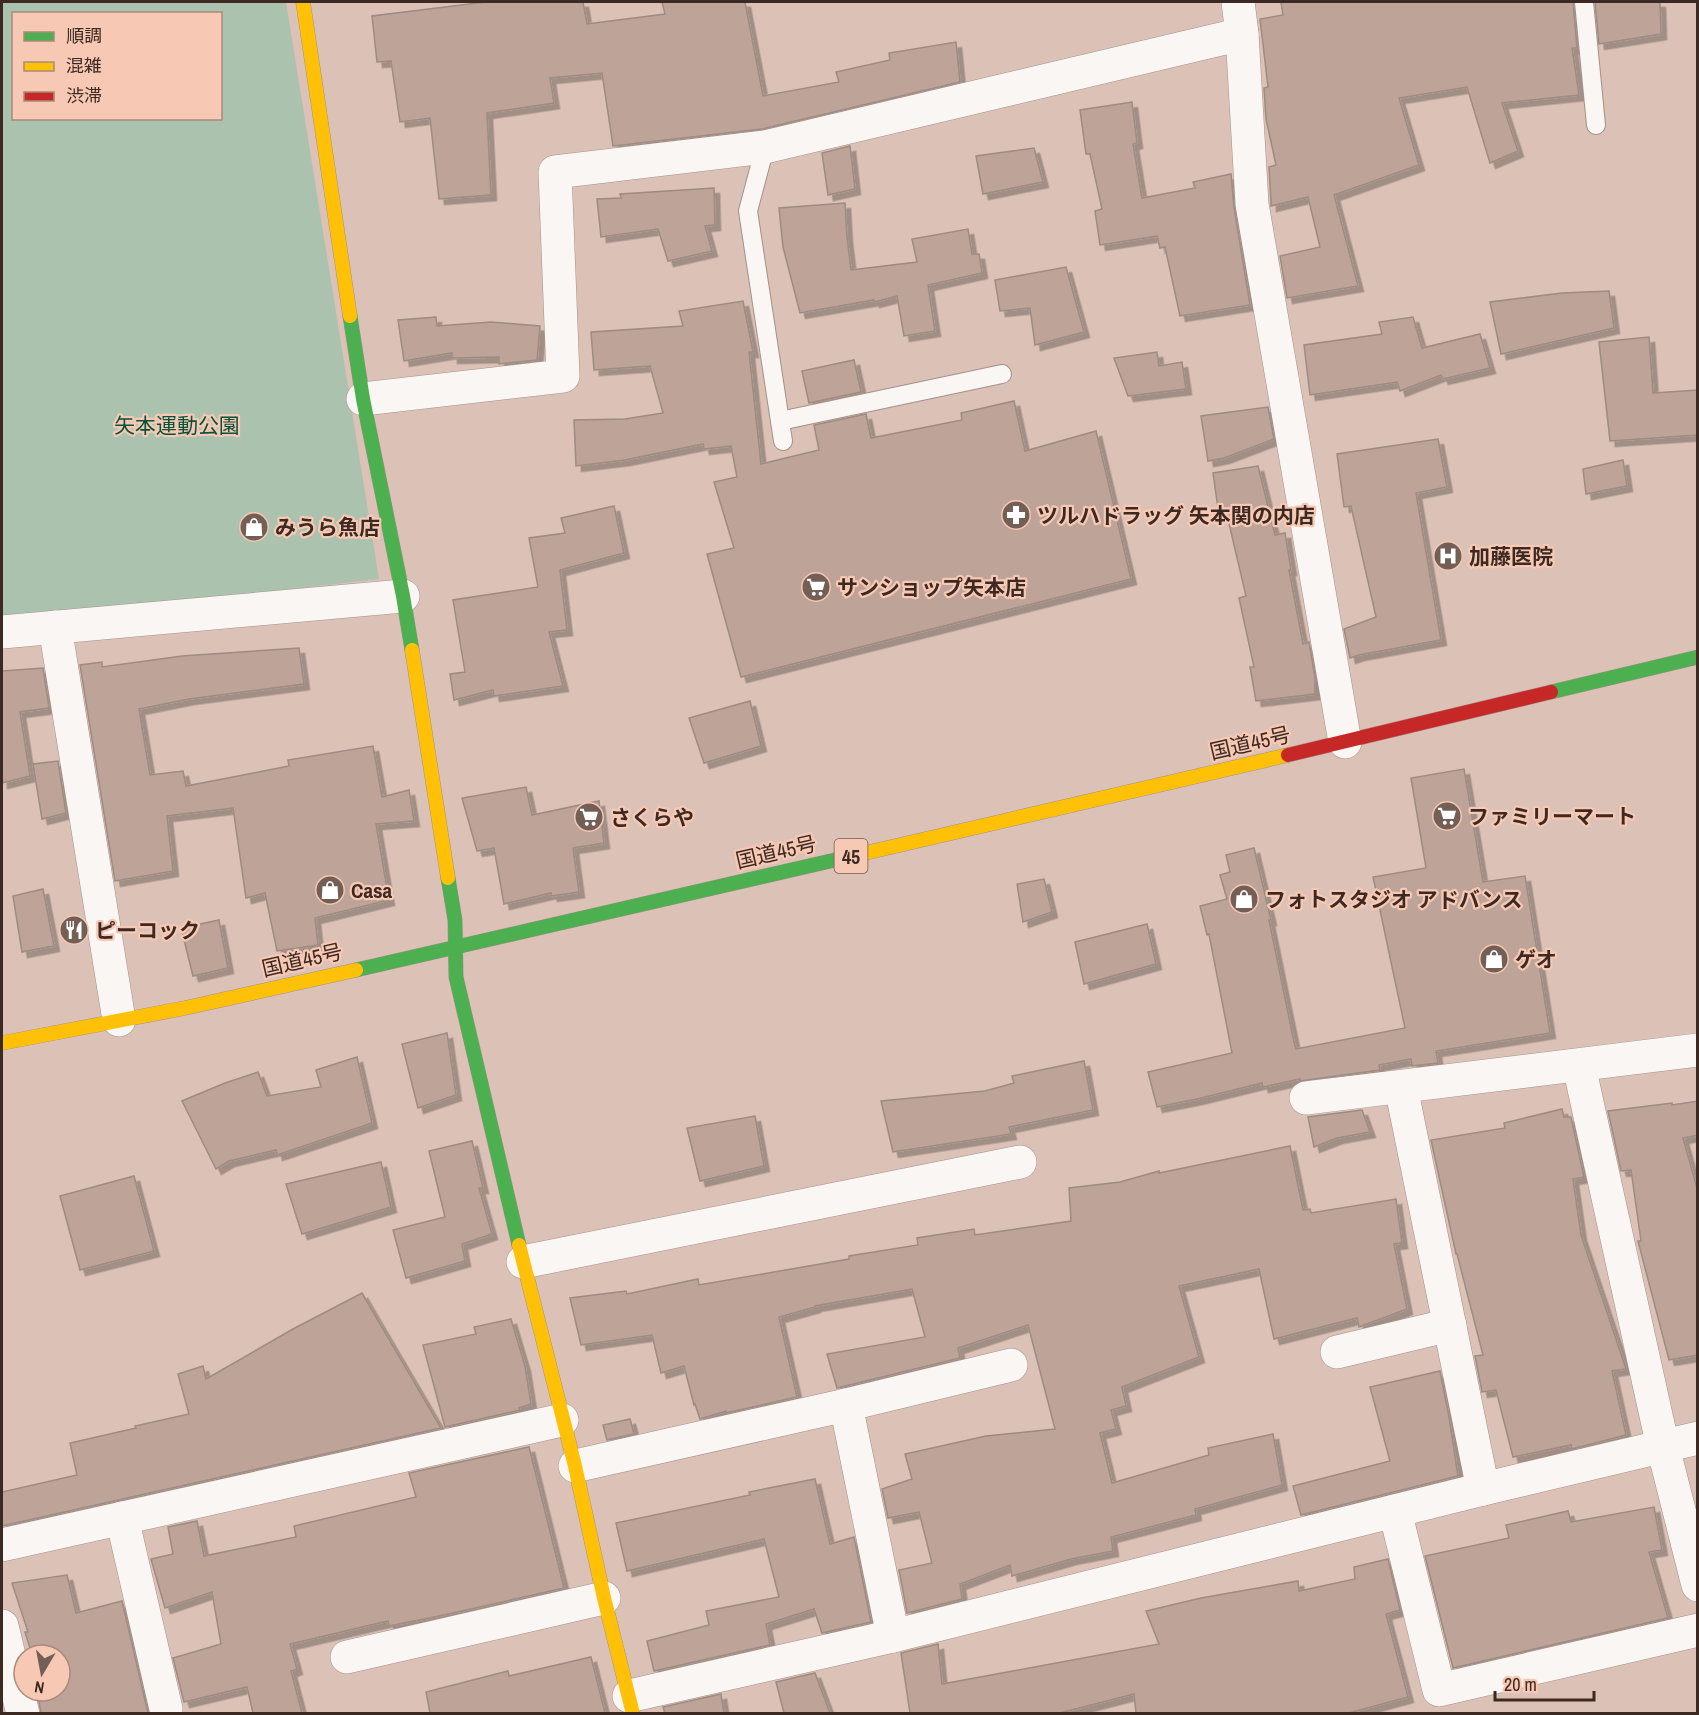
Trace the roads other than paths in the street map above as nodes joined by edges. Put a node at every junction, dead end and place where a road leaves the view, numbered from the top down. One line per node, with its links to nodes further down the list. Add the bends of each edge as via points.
1 (303, 2): 8 (main road)
2 (1238, 2): 4 (street)
3 (1584, 2): 5 (lane)
4 (1242, 34): 6 (street); 15 (street, via 1252,204)
5 (1596, 125)
6 (765, 147): 8 (street, via 555,172 564,376); 9 (lane, via 748,211)
7 (1002, 374): 9 (lane)
8 (363, 399): 11 (main road)
9 (780, 421): 10 (lane)
10 (783, 441)
11 (403, 596): 12 (street); 16 (main road, via 455,920)
12 (55, 627): 13 (street); 17 (street)
13 (2, 632)
14 (1698, 657): 15 (main road, 国道45号 / 45)
15 (1345, 742): 16 (main road, 国道45号 / 45)
16 (456, 947): 17 (main road, 国道45号 / 45); 24 (main road, via 456,977)
17 (119, 1020): 18 (main road, 国道45号 / 45)
18 (2, 1043)
19 (1698, 1050): 20 (street)
20 (1579, 1066): 21 (street); 31 (street)
21 (1401, 1087): 22 (street); 25 (street)
22 (1306, 1098)
23 (1020, 1162): 24 (street)
24 (524, 1262): 29 (main road)
25 (1450, 1325): 26 (street); 33 (street)
26 (1337, 1352)
27 (1011, 1365): 28 (street)
28 (846, 1406): 32 (street); 41 (street)
29 (562, 1420): 32 (main road); 35 (street)
30 (1698, 1438): 31 (street)
31 (1663, 1447): 33 (street); 37 (street)
32 (575, 1466): 38 (main road)
33 (1483, 1489): 34 (street)
34 (1395, 1511): 40 (street, via 1439,1690); 41 (street)
35 (122, 1518): 36 (street); 44 (street)
36 (2, 1545)
37 (1698, 1585)
38 (604, 1598): 42 (street); 43 (main road)
39 (2, 1626): 45 (street)
40 (1698, 1630)
41 (893, 1636): 43 (street)
42 (347, 1657)
43 (631, 1705)
44 (166, 1709)
45 (23, 1713)

